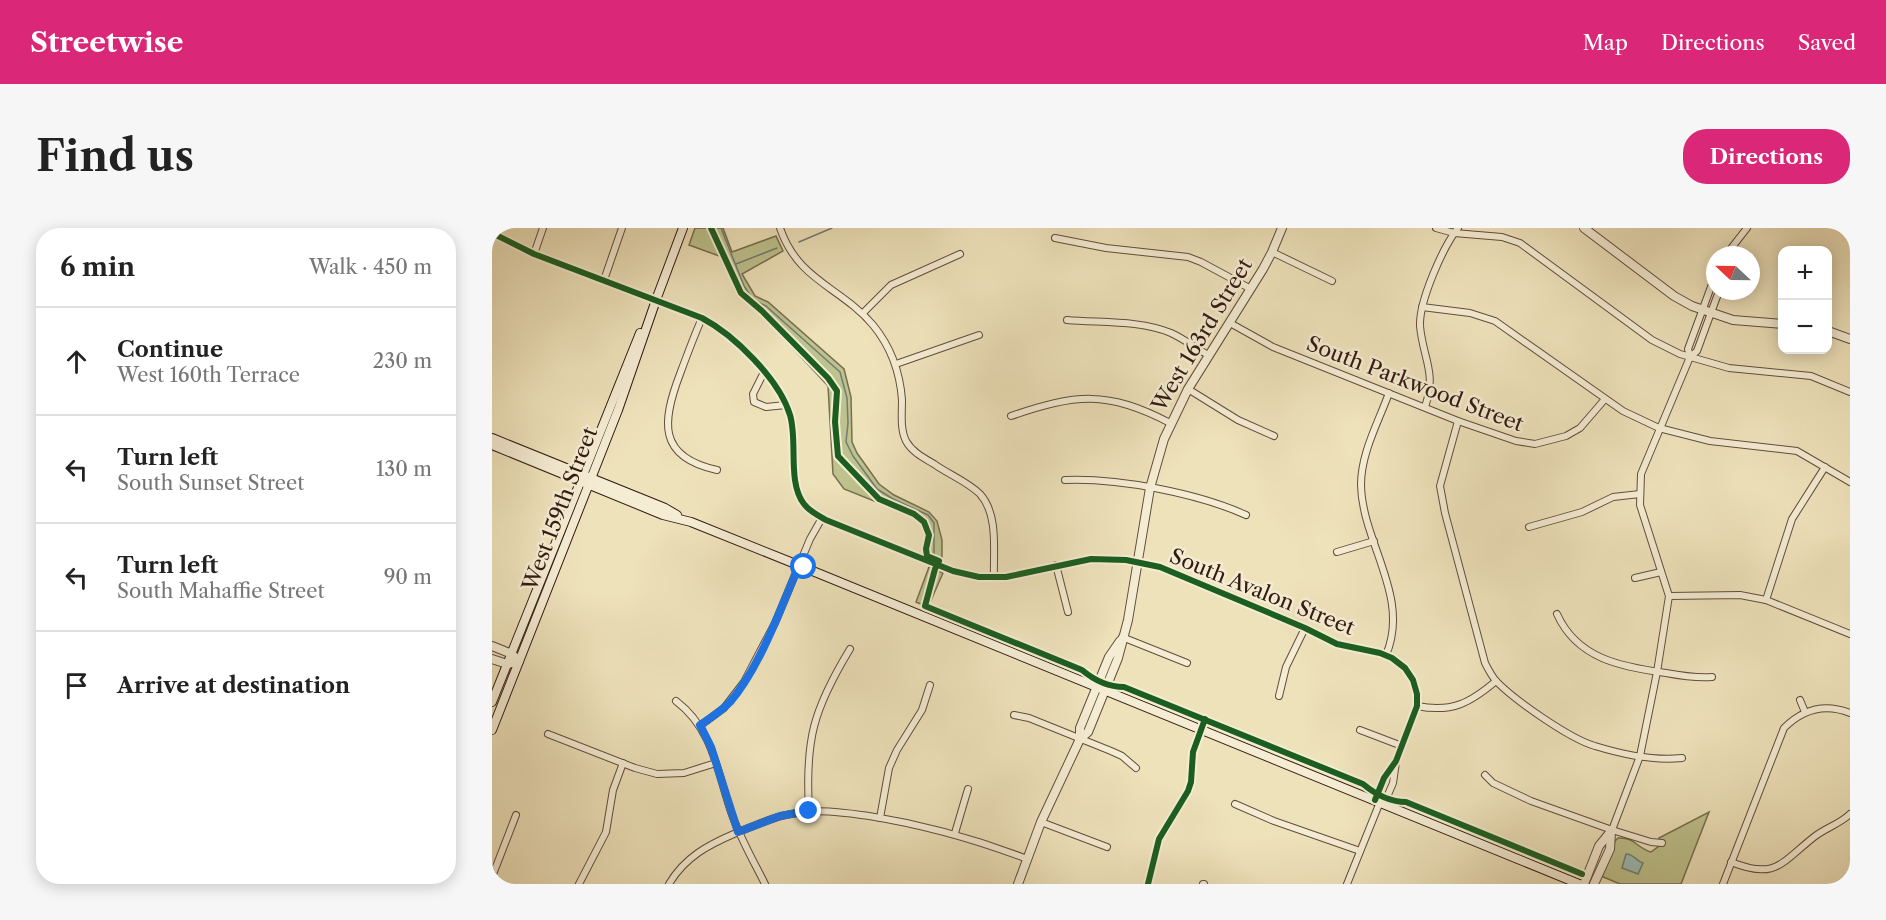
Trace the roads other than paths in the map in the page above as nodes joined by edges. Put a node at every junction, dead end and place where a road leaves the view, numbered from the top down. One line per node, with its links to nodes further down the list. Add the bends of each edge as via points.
1 (543, 228): 14 (street)
2 (622, 228): 16 (street)
3 (683, 228): 19 (main road, West 159th Street)
4 (780, 228): 24 (street, via 801,266)
5 (1282, 228): 13 (street, West 163rd Street)
6 (1436, 228): 9 (street)
7 (1584, 228): 23 (street, via 1674,296)
8 (1747, 228): 12 (street)
9 (1456, 230): 22 (street); 34 (street, via 1520,243 1652,340)
10 (492, 233): 14 (street, South Avalon Street)
11 (1055, 238): 18 (street, via 1188,257)
12 (1733, 246)
13 (1272, 252): 17 (street); 18 (street, West 163rd Street)
14 (534, 254): 16 (street, South Avalon Street)
15 (960, 254): 24 (street, via 891,285)
16 (604, 280): 19 (street, South Avalon Street)
17 (1332, 281)
18 (1251, 288): 28 (street, West 163rd Street)
19 (656, 300): 26 (street, South Avalon Street); 52 (main road, West 159th Street, via 618,410)
20 (1706, 300): 23 (street)
21 (1716, 300): 25 (street)
22 (1422, 307): 40 (street, via 1470,313 1495,321); 42 (street, via 1420,328 1431,384)
23 (1702, 310): 25 (street); 34 (street, via 1688,349)
24 (863, 313): 35 (street)
25 (1711, 313): 29 (street, via 1733,320); 34 (street, via 1697,351)
26 (702, 318): 36 (street, South Avalon Street, via 729,335); 51 (street, via 668,407 667,428 684,456)
27 (1068, 320): 33 (street, via 1162,330)
28 (1230, 323): 33 (street, West 163rd Street); 39 (street, South Parkwood Street, via 1272,347)
29 (1778, 324)
30 (1832, 333): 32 (street)
31 (979, 335): 35 (street)
32 (1850, 339)
33 (1208, 356): 37 (street, West 163rd Street)
34 (1690, 357): 38 (street, via 1729,368 1811,376); 46 (street)
35 (896, 364): 66 (street, via 907,442 918,454 976,491 989,510)
36 (764, 372): 41 (street, South Avalon Street); 41 (street, via 753,394 754,402 766,407)
37 (1188, 389): 45 (street, West 163rd Street); 47 (street, via 1238,420)
38 (1850, 392)
39 (1389, 393): 42 (street, South Parkwood Street); 60 (street, via 1363,460 1364,508)
40 (1605, 399): 44 (street, South Parkwood Street, via 1580,428 1544,443 1516,441); 46 (street)
41 (786, 405): 58 (street, South Avalon Street, via 794,436 797,491 803,503)
42 (1425, 407): 44 (street, South Parkwood Street)
43 (1011, 416): 45 (street, via 1058,401 1094,398 1124,403)
44 (1458, 421): 85 (street, via 1440,486 1485,663)
45 (1170, 423): 55 (street, West 163rd Street)
46 (1659, 428): 50 (street, via 1710,441 1797,451); 56 (street, via 1641,474)
47 (1274, 436)
48 (492, 438): 52 (main road)
49 (492, 445): 52 (main road)
50 (1825, 467): 54 (street); 69 (street, via 1792,519)
51 (717, 470)
52 (586, 479): 63 (main road); 77 (main road, West 159th Street); 80 (main road, West 159th Street)
53 (1065, 480): 55 (street, via 1098,480)
54 (1850, 482)
55 (1150, 488): 57 (street, via 1210,501); 62 (street, West 163rd Street)
56 (1640, 494): 59 (street, via 1613,496 1582,512); 65 (street)
57 (1246, 515)
58 (822, 518): 63 (street); 66 (street, South Avalon Street, via 953,571)
59 (1529, 527)
60 (1374, 541): 61 (street); 78 (street, via 1388,585 1393,621)
61 (1337, 552)
62 (1138, 562): 64 (street, South Avalon Street, via 1099,558); 72 (street, South Avalon Street, via 1169,570); 74 (street, West 163rd Street)
63 (799, 565): 87 (main road); 96 (street, via 744,682 724,708)
64 (1056, 565): 66 (street, South Avalon Street); 70 (street)
65 (1661, 572): 67 (street); 68 (street)
66 (994, 578)
67 (1635, 578)
68 (1669, 596): 69 (street, via 1740,595); 83 (street)
69 (1766, 600): 73 (street)
70 (1068, 612)
71 (1557, 614): 83 (street, via 1563,629 1595,655 1616,664)
72 (1305, 628): 78 (street, South Avalon Street, via 1337,644); 88 (street, via 1286,667)
73 (1850, 634)
74 (1122, 637): 81 (street); 87 (street, West 163rd Street, via 1118,658)
75 (492, 646): 77 (street)
76 (850, 649): 111 (street, via 829,684 812,729)
77 (512, 654): 80 (street); 82 (main road, West 159th Street)
78 (1386, 655): 92 (street, via 1399,662 1413,680)
79 (492, 659): 82 (street)
80 (519, 661): 82 (street); 97 (main road, West 159th Street)
81 (1187, 663)
82 (507, 664): 91 (main road, West 159th Street)
83 (1657, 672): 84 (street); 102 (street)
84 (1712, 677)
85 (1496, 681): 92 (street, via 1461,705); 102 (street, via 1584,742)
86 (930, 686): 114 (street, via 922,710 889,768)
87 (1101, 689): 100 (street, West 163rd Street, via 1088,732); 109 (main road)
88 (1279, 696)
89 (1800, 700): 93 (street)
90 (676, 701): 96 (street)
91 (492, 702)
92 (1418, 706): 101 (street)
93 (1805, 712): 94 (street, via 1830,707); 123 (street, via 1781,734)
94 (1850, 713)
95 (1014, 715): 100 (street)
96 (700, 725): 105 (street)
97 (492, 730)
98 (1360, 730): 101 (street)
99 (549, 734): 104 (street)
100 (1080, 739): 106 (street, via 1122,756); 115 (street, West 163rd Street)
101 (1402, 746): 109 (street, via 1384,778)
102 (1640, 756): 103 (street); 116 (street)
103 (1682, 758)
104 (623, 763): 105 (street, via 666,774); 125 (street, via 613,790 606,832)
105 (716, 763): 117 (street)
106 (1136, 768)
107 (1485, 775): 116 (street, via 1493,783 1532,801)
108 (968, 789): 118 (street)
109 (1380, 802): 121 (street); 130 (main road)
110 (1235, 804): 121 (street)
111 (809, 811): 114 (street); 117 (street, via 780,816)
112 (1850, 814): 123 (street, via 1777,867 1758,870)
113 (516, 815): 124 (street)
114 (880, 818): 118 (street)
115 (1041, 822): 120 (street); 122 (street, West 163rd Street)
116 (1611, 830): 119 (street); 131 (street, via 1599,846); 132 (street, via 1610,849)
117 (738, 832): 126 (street, via 692,856); 127 (street)
118 (955, 833): 122 (street)
119 (1662, 843)
120 (1107, 847)
121 (1360, 851): 129 (street)
122 (1028, 859): 128 (street, West 163rd Street)
123 (1731, 862): 133 (street)
124 (492, 876)
125 (579, 884)
126 (669, 884)
127 (765, 884)
128 (1018, 884)
129 (1347, 884)
130 (1579, 884)
131 (1584, 884)
132 (1594, 884)
133 (1723, 884)

